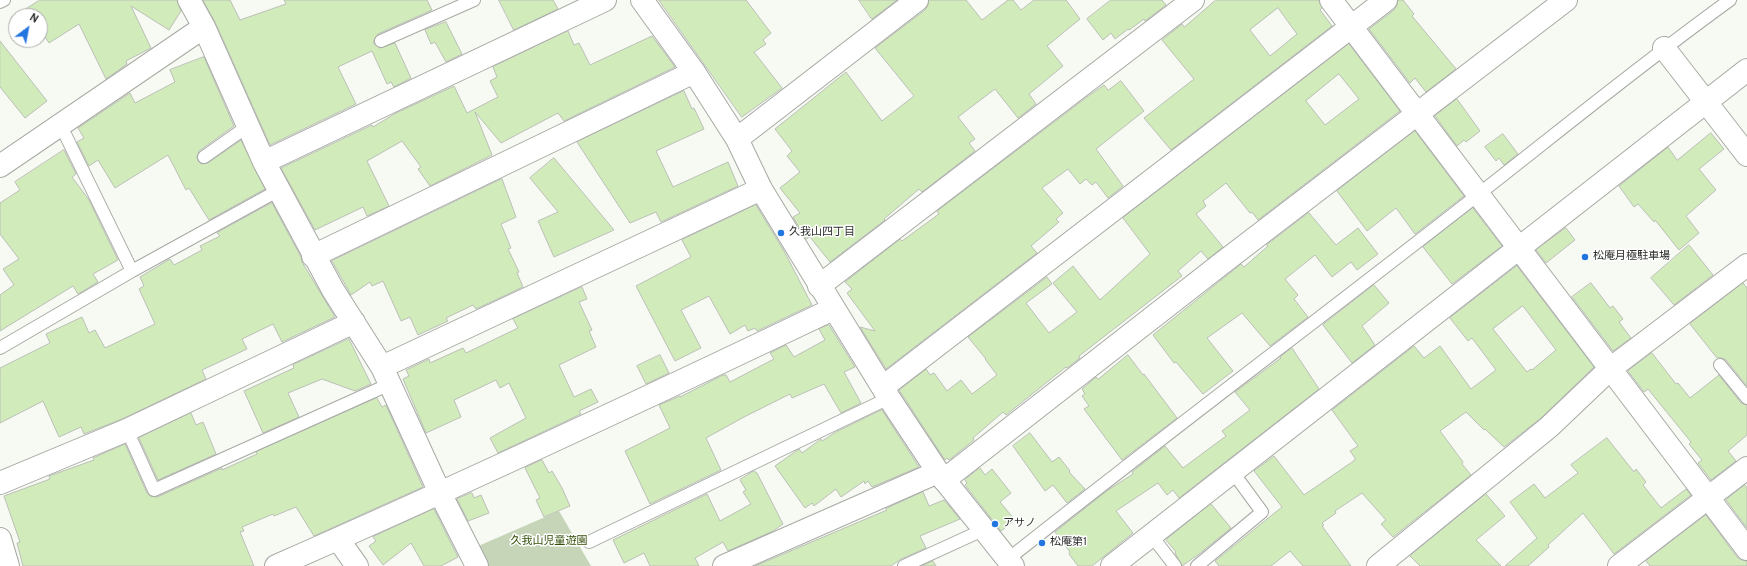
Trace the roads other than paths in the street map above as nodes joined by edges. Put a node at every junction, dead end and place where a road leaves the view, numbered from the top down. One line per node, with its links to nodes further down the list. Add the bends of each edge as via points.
1 (4, 0): 12 (lane)
2 (189, 0): 13 (street)
3 (474, 0): 15 (lane)
4 (605, 0): 26 (street)
5 (642, 0): 18 (street)
6 (917, 0): 23 (street)
7 (1193, 0): 35 (street)
8 (1331, 0): 14 (street)
9 (1386, 0): 14 (street)
10 (1566, 0): 20 (street)
11 (1730, 0): 16 (lane)
12 (0, 2)
13 (204, 27): 21 (street); 22 (street)
14 (1351, 27): 20 (street); 42 (street)
15 (381, 42)
16 (1664, 48): 19 (street); 30 (lane)
17 (1747, 70): 19 (street)
18 (694, 72): 23 (street); 32 (street)
19 (1707, 101): 24 (street); 31 (street)
20 (1418, 114): 30 (street); 47 (street)
21 (60, 124): 27 (street); 34 (lane)
22 (248, 126): 25 (lane); 26 (street)
23 (737, 139): 28 (street)
24 (1747, 155)
25 (204, 157)
26 (264, 162): 29 (street)
27 (0, 166)
28 (761, 189): 35 (street); 41 (street)
29 (279, 190): 32 (street); 34 (lane)
30 (1479, 194): 31 (street); 57 (lane, via 1139,455)
31 (1519, 248): 40 (street); 46 (street)
32 (313, 256): 37 (street)
33 (1747, 265): 40 (street)
34 (132, 271): 38 (lane)
35 (819, 286): 36 (street)
36 (833, 309): 42 (street); 49 (street)
37 (354, 322): 41 (street); 44 (street)
38 (0, 348)
39 (1720, 365): 43 (lane)
40 (1610, 369): 50 (street); 67 (street, via 1549,427)
41 (386, 375): 44 (lane, via 154,490); 49 (street)
42 (886, 393): 47 (street); 55 (lane)
43 (1747, 398)
44 (127, 430): 48 (street)
45 (1747, 468): 50 (street)
46 (1232, 472): 52 (street); 66 (lane, via 1262,512)
47 (941, 476): 51 (street); 62 (street)
48 (0, 483)
49 (440, 494): 54 (street); 61 (street)
50 (1708, 497): 56 (street); 68 (street)
51 (983, 530): 57 (street); 63 (lane)
52 (1151, 535): 64 (street); 65 (lane)
53 (0, 539): 58 (street)
54 (338, 539): 59 (street); 60 (street)
55 (589, 542)
56 (1747, 549)
57 (1010, 563)
58 (8, 566)
59 (276, 566)
60 (357, 566)
61 (477, 566)
62 (724, 566)
63 (904, 566)
64 (1112, 566)
65 (1175, 566)
66 (1197, 566)
67 (1378, 566)
68 (1619, 566)

